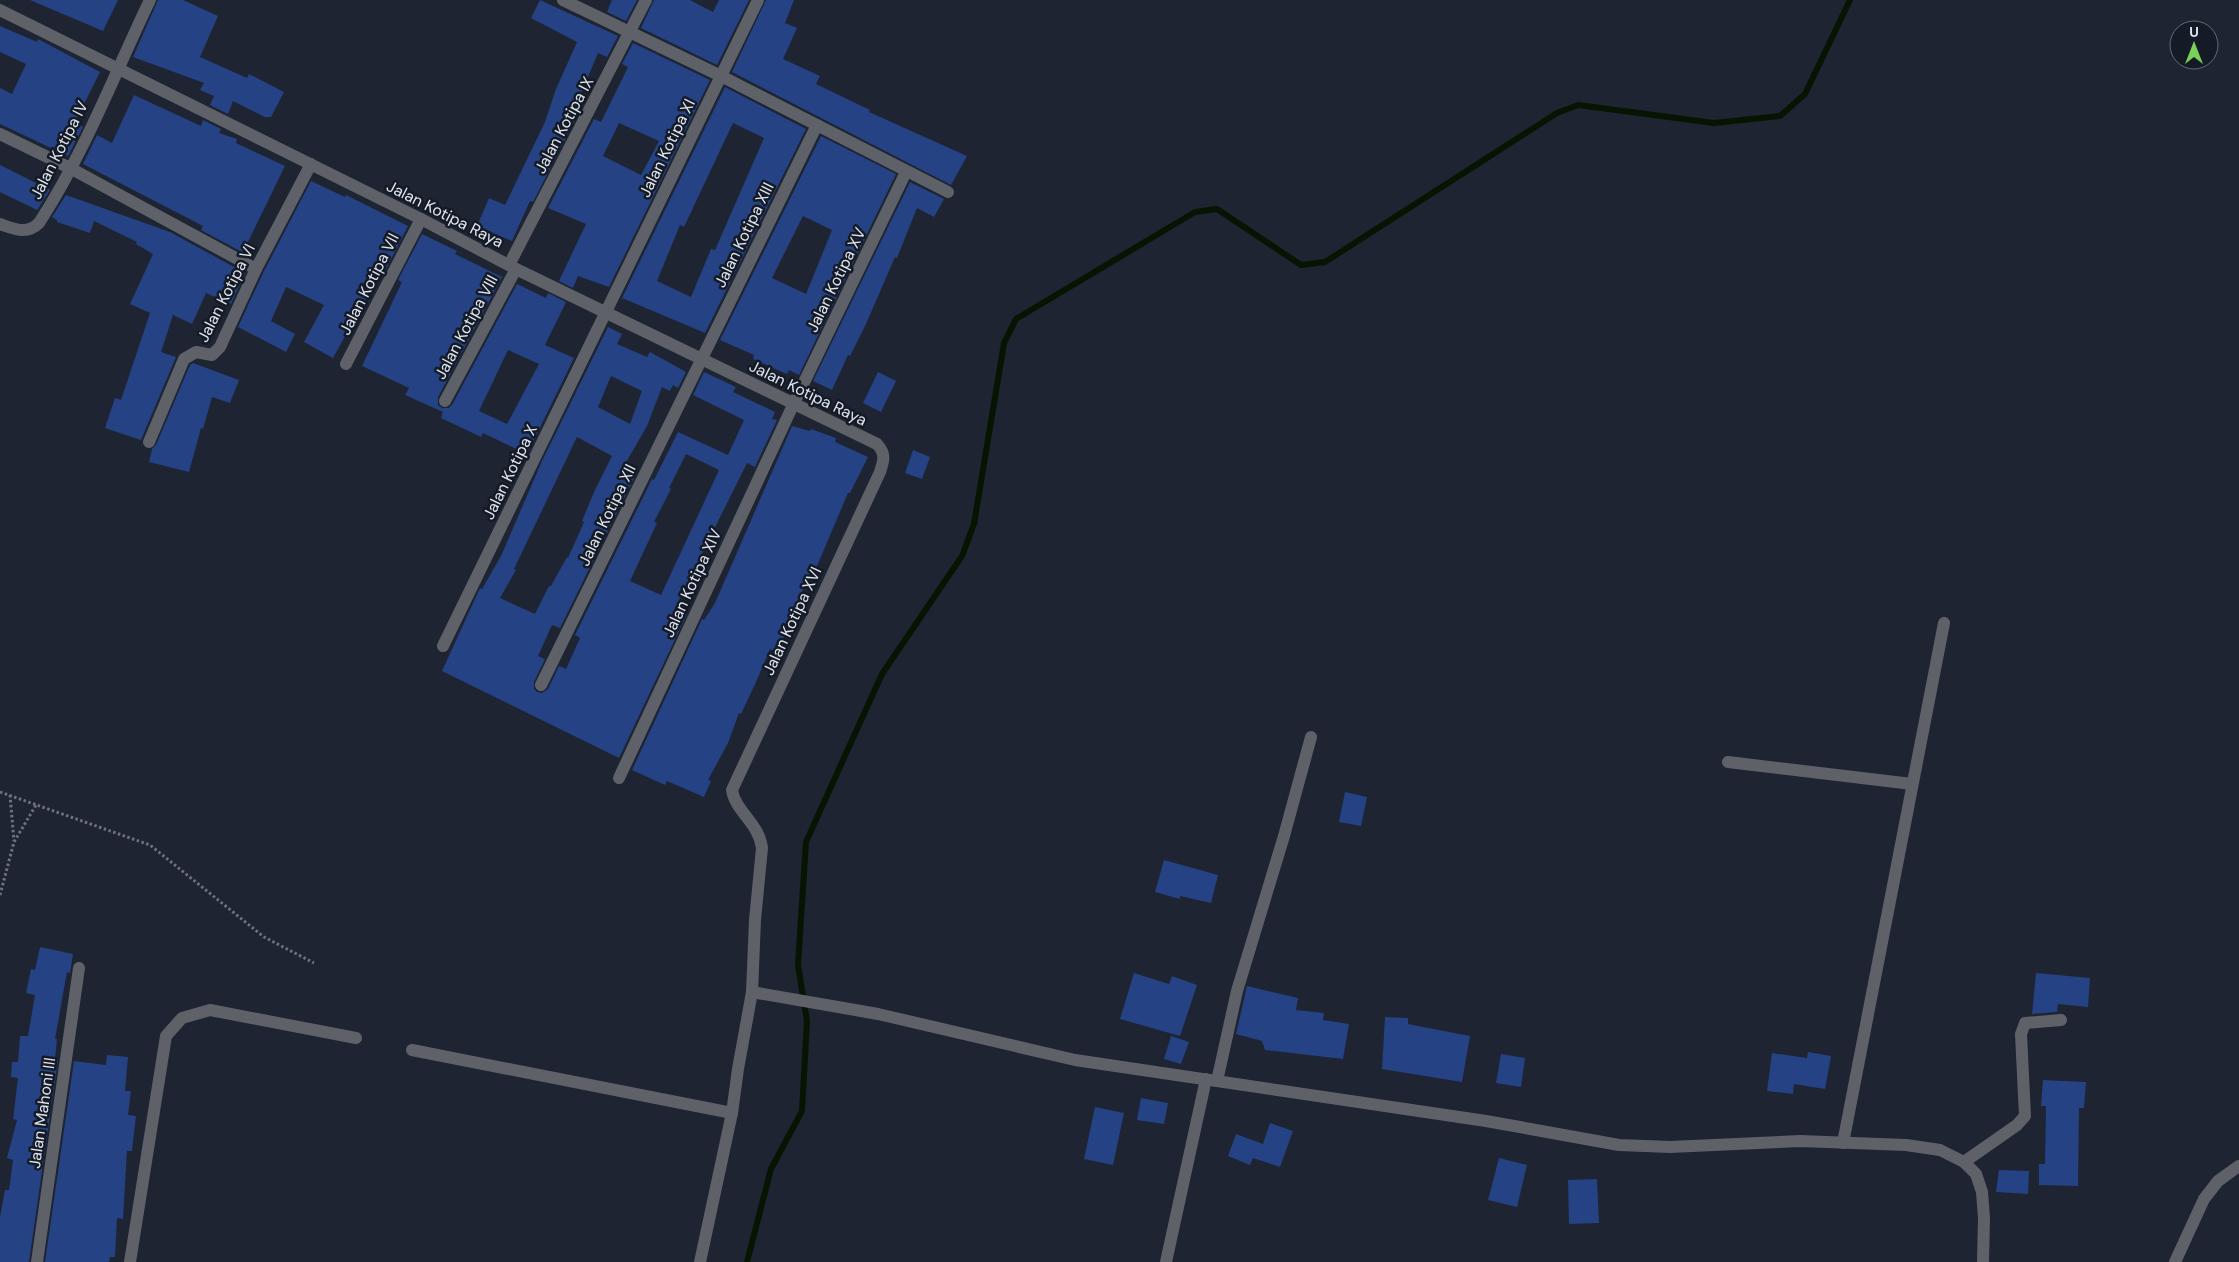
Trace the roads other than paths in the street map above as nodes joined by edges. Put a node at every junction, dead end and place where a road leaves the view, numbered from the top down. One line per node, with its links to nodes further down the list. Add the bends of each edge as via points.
1 (150, 0): 7 (street, Jalan Kotipa IV)
2 (563, 0): 6 (street)
3 (646, 0): 6 (street, Jalan Kotipa IX)
4 (758, 0): 8 (street, Jalan Kotipa XI)
5 (0, 10): 7 (street, Jalan Kotipa Raya)
6 (631, 32): 8 (street); 17 (street, Jalan Kotipa IX)
7 (119, 69): 11 (street, Jalan Kotipa Raya); 12 (street, Jalan Kotipa IV)
8 (721, 76): 9 (street); 19 (street, Jalan Kotipa XI)
9 (817, 125): 13 (street); 20 (street, Jalan Kotipa XIII)
10 (0, 134): 12 (street)
11 (311, 164): 15 (street, Jalan Kotipa Raya); 18 (street, Jalan Kotipa VI)
12 (70, 168): 16 (street, Jalan Kotipa IV, via 33,229 16,230); 18 (street)
13 (906, 172): 14 (street); 23 (street, Jalan Kotipa XV)
14 (948, 192)
15 (421, 219): 17 (street, Jalan Kotipa Raya); 21 (street, Jalan Kotipa VII)
16 (0, 224)
17 (512, 267): 19 (street, Jalan Kotipa Raya); 22 (street, Jalan Kotipa VIII)
18 (256, 268): 24 (street, Jalan Kotipa VI, via 218,350 208,356 191,353 184,359)
19 (606, 311): 20 (street, Jalan Kotipa Raya); 27 (street, Jalan Kotipa X)
20 (701, 359): 23 (street, Jalan Kotipa Raya); 28 (street, Jalan Kotipa XII)
21 (346, 364)
22 (445, 401)
23 (794, 403): 25 (street, Jalan Kotipa Raya); 31 (street, Jalan Kotipa XIV)
24 (148, 442)
25 (877, 444): 34 (street, Jalan Kotipa XVI, via 884,455 880,472 734,782 733,797 761,837 762,848)
26 (1944, 623): 32 (street)
27 (443, 646)
28 (541, 685)
29 (1311, 737): 38 (street)
30 (1728, 762): 32 (street)
31 (619, 778)
32 (1912, 784): 40 (street)
33 (79, 968): 43 (street, Jalan Mahoni III)
34 (752, 992): 38 (street, via 878,1014 1075,1060); 39 (street, Jalan Kotipa XVI)
35 (2061, 1020): 41 (street, via 2026,1022 2021,1034 2025,1116)
36 (356, 1038): 44 (street, via 210,1010 182,1018 166,1036)
37 (412, 1050): 39 (street)
38 (1212, 1080): 40 (street, via 1486,1121 1619,1145); 46 (street)
39 (732, 1113): 45 (street, Jalan Kotipa XVI)
40 (1842, 1143): 41 (street, via 1906,1145 1940,1150)
41 (1964, 1162): 47 (street, via 1976,1174 1982,1192)
42 (2239, 1166): 48 (street, via 2218,1180 2204,1199)
43 (37, 1262)
44 (130, 1262)
45 (700, 1262)
46 (1166, 1262)
47 (1983, 1262)
48 (2175, 1262)

